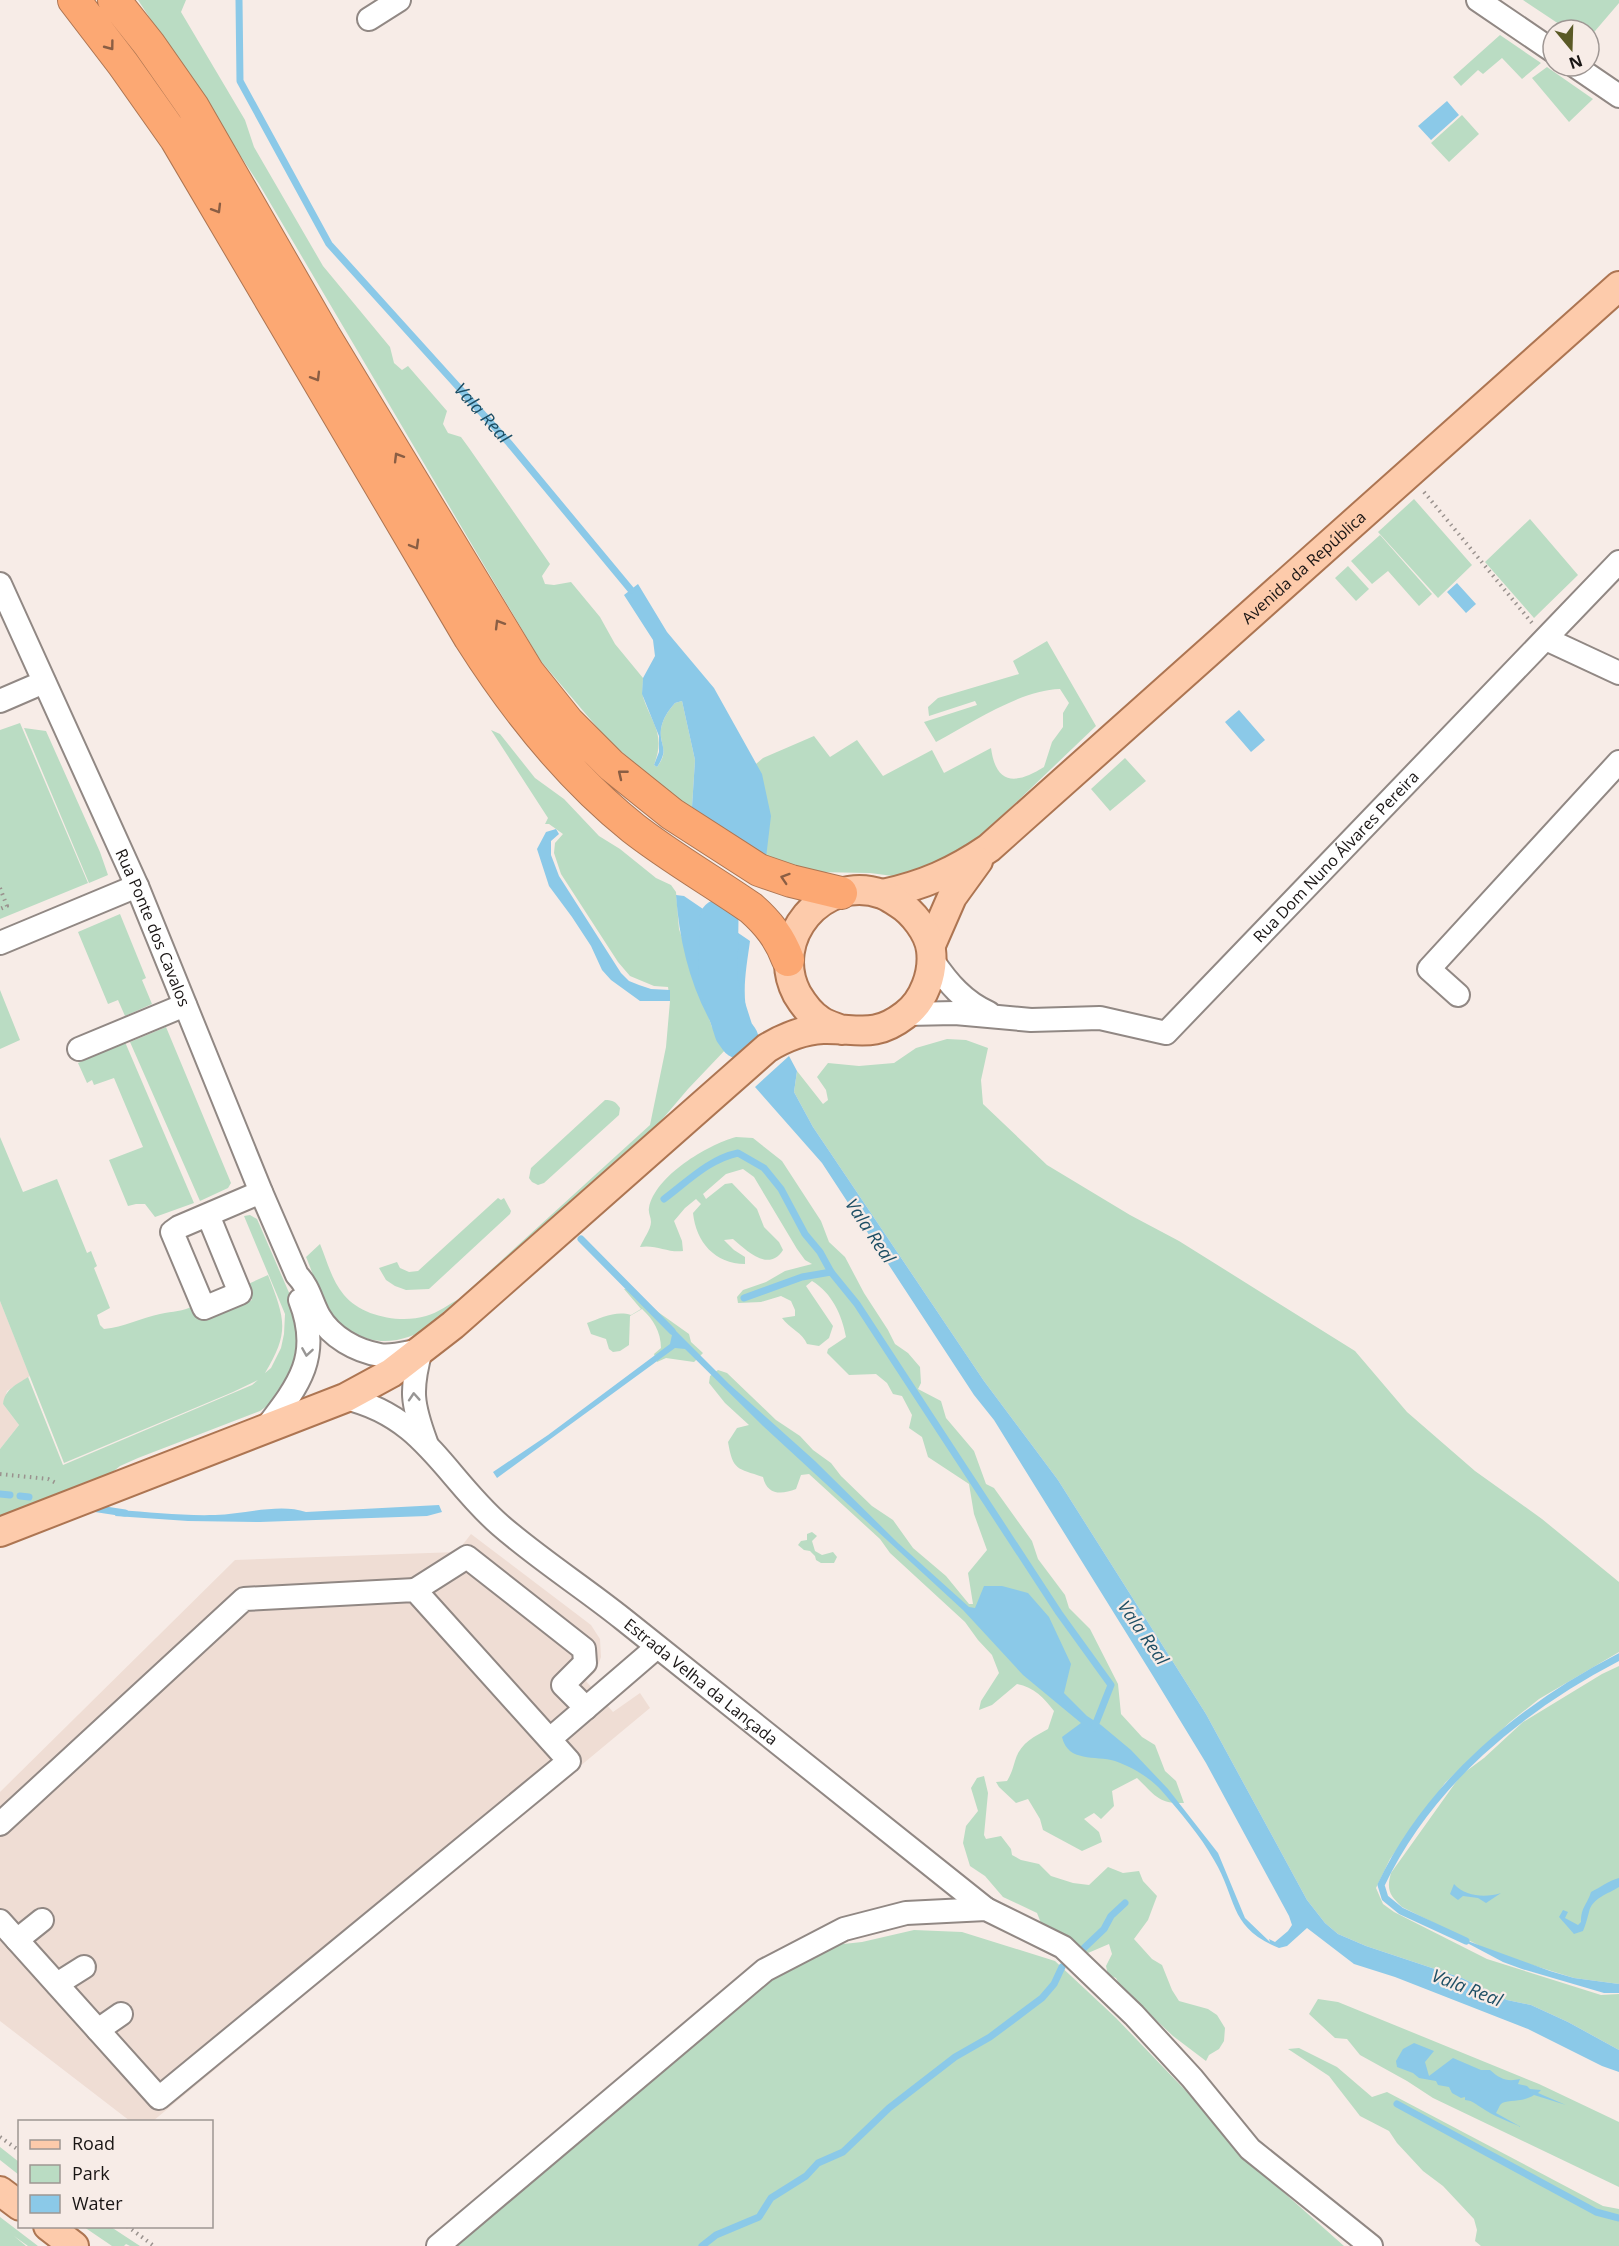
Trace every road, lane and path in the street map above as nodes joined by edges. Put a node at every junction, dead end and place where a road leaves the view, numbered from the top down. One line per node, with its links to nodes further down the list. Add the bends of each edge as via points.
1 (74, 0): 26 (highway, one-way to 26, via 176,139 470,638 521,714 615,812 764,920 779,938)
2 (114, 0): 21 (highway, one-way to 2, via 759,870 741,859 672,814 611,765 568,722 528,672 324,335 193,107)
3 (399, 0): 5 (street)
4 (1478, 0): 6 (street)
5 (369, 19)
6 (1541, 43)
7 (1593, 78): 8 (street)
8 (1619, 96)
9 (1619, 286): 10 (main road, Avenida da República)
10 (1409, 474): 13 (path); 18 (main road, Avenida da República)
11 (1619, 562): 13 (street, Rua Dom Nuno Álvares Pereira)
12 (0, 584): 15 (street, Rua Ponte dos Cavalos)
13 (1546, 639): 14 (street); 30 (street, Rua Dom Nuno Álvares Pereira, via 1166,1033 1100,1018)
14 (1619, 673)
15 (44, 682): 16 (street); 19 (street, Rua Ponte dos Cavalos)
16 (0, 701)
17 (1619, 762): 27 (street, via 1429,969)
18 (989, 848): 22 (main road, Avenida da República, via 939,878); 25 (main road, Avenida da República, via 952,897)
19 (137, 885): 24 (street); 28 (street, Rua Ponte dos Cavalos)
20 (0, 888): 23 (path, via 7,906)
21 (842, 893): 22 (main road, via 862,890); 26 (main road, via 820,902 804,918 792,938)
22 (883, 894): 25 (main road, via 906,908 923,929)
23 (0, 909)
24 (0, 943)
25 (932, 953): 29 (main road, via 921,997); 30 (street, Rua Dom Nuno Álvares Pereira, via 959,994)
26 (790, 972): 31 (main road, via 803,1004 820,1021); 33 (main road, via 787,1004)
27 (1458, 995)
28 (185, 1005): 32 (street); 34 (street, Rua Ponte dos Cavalos)
29 (907, 1014): 30 (street, Rua Dom Nuno Álvares Pereira, via 955,1013); 31 (main road, via 887,1026 865,1032)
30 (1002, 1018)
31 (842, 1030): 33 (main road, via 807,1031 787,1036)
32 (79, 1048)
33 (767, 1048): 37 (main road, via 515,1272)
34 (261, 1192): 35 (street); 36 (street, Rua Ponte dos Cavalos)
35 (208, 1215)
36 (297, 1275): 37 (street, via 306,1284 319,1316 343,1340 381,1355); 39 (street, one-way to 39, via 295,1288 309,1329 308,1352 298,1383)
37 (421, 1350): 38 (main road, via 391,1373); 40 (street, Estrada Velha da Lançada, one-way to 37, via 413,1399)
38 (345, 1398): 39 (main road); 40 (street, Estrada Velha da Lançada, via 382,1411)
39 (265, 1429): 42 (main road)
40 (426, 1443): 45 (street, Estrada Velha da Lançada, via 500,1525)
41 (0, 1474): 42 (path, via 48,1479)
42 (89, 1498): 43 (main road)
43 (0, 1532)
44 (415, 1590): 46 (street, via 467,1557 584,1649 585,1663 563,1685); 47 (street); 48 (street, via 244,1599)
45 (657, 1647): 46 (street); 49 (street, Estrada Velha da Lançada)
46 (586, 1708): 47 (street)
47 (550, 1739): 56 (street, via 569,1761 159,2098)
48 (0, 1824)
49 (986, 1909): 65 (street, via 906,1912 844,1929 765,1970); 66 (street, Estrada Velha da Lançada, via 1063,1947 1178,2062 1250,2149)
50 (42, 1920): 52 (street)
51 (0, 1921): 52 (street)
52 (17, 1940): 54 (street)
53 (84, 1967): 54 (street)
54 (57, 1984): 56 (street)
55 (121, 2014): 56 (street)
56 (98, 2030)
57 (0, 2138): 58 (path)
58 (18, 2150)
59 (0, 2191): 60 (main road)
60 (18, 2204)
61 (51, 2228): 63 (main road)
62 (130, 2228): 64 (path)
63 (74, 2246)
64 (154, 2246)
65 (438, 2246)
66 (1371, 2246)

